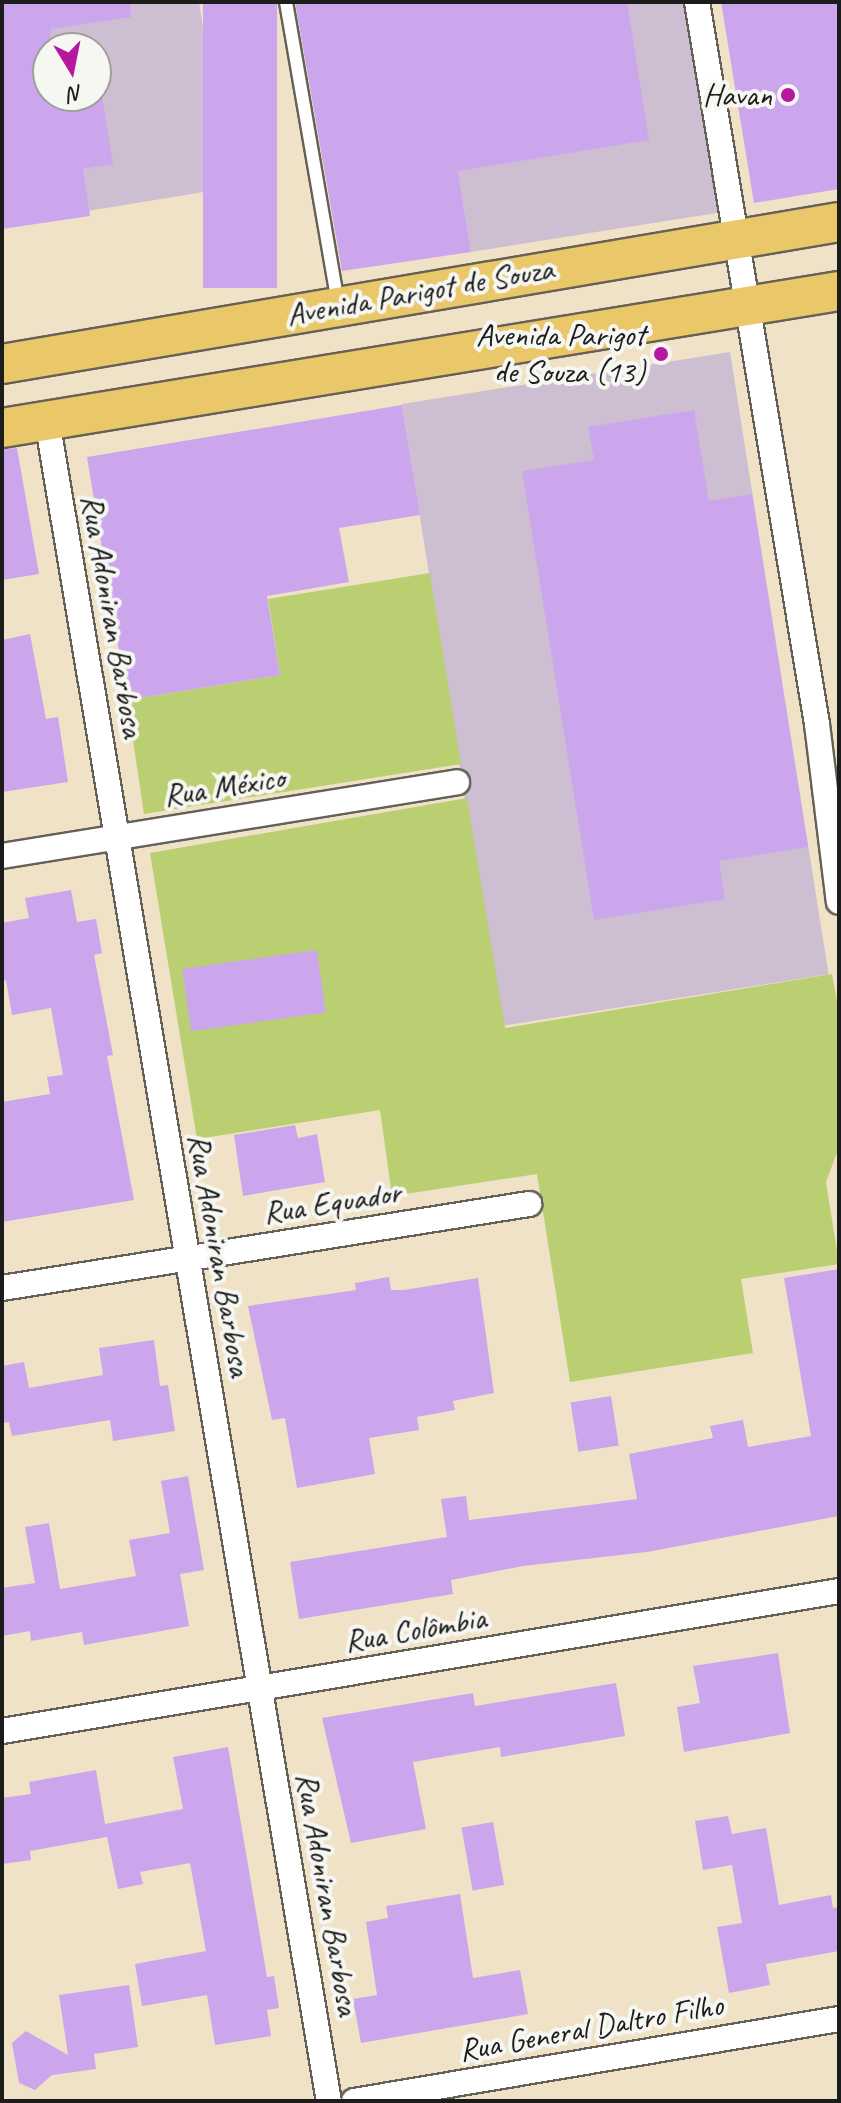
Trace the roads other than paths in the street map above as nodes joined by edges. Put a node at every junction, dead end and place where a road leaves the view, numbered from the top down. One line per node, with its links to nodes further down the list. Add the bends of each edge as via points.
1 (286, 2): 6 (lane)
2 (697, 2): 4 (street)
3 (839, 222): 4 (main road, Avenida Parigot de Souza)
4 (734, 239): 6 (main road, Avenida Parigot de Souza); 7 (street)
5 (839, 291): 7 (main road, Avenida Parigot de Souza)
6 (338, 306): 8 (main road, Avenida Parigot de Souza)
7 (744, 306): 9 (main road, Avenida Parigot de Souza); 11 (street)
8 (2, 364)
9 (47, 420): 10 (main road, Avenida Parigot de Souza); 13 (street, Rua Adoniran Barbosa)
10 (2, 428)
11 (828, 722): 15 (street)
12 (457, 782): 13 (street, Rua México)
13 (117, 837): 14 (street, Rua México); 17 (street, Rua Adoniran Barbosa)
14 (2, 856)
15 (839, 902)
16 (529, 1204): 17 (street, Rua Equador)
17 (188, 1258): 18 (street, Rua Equador); 20 (street, Rua Adoniran Barbosa)
18 (2, 1288)
19 (839, 1591): 20 (street, Rua Colômbia)
20 (260, 1688): 21 (street, Rua Colômbia); 23 (street, Rua Adoniran Barbosa)
21 (2, 1731)
22 (839, 2019): 24 (street, Rua General Daltro Filho)
23 (329, 2101)
24 (354, 2101)

